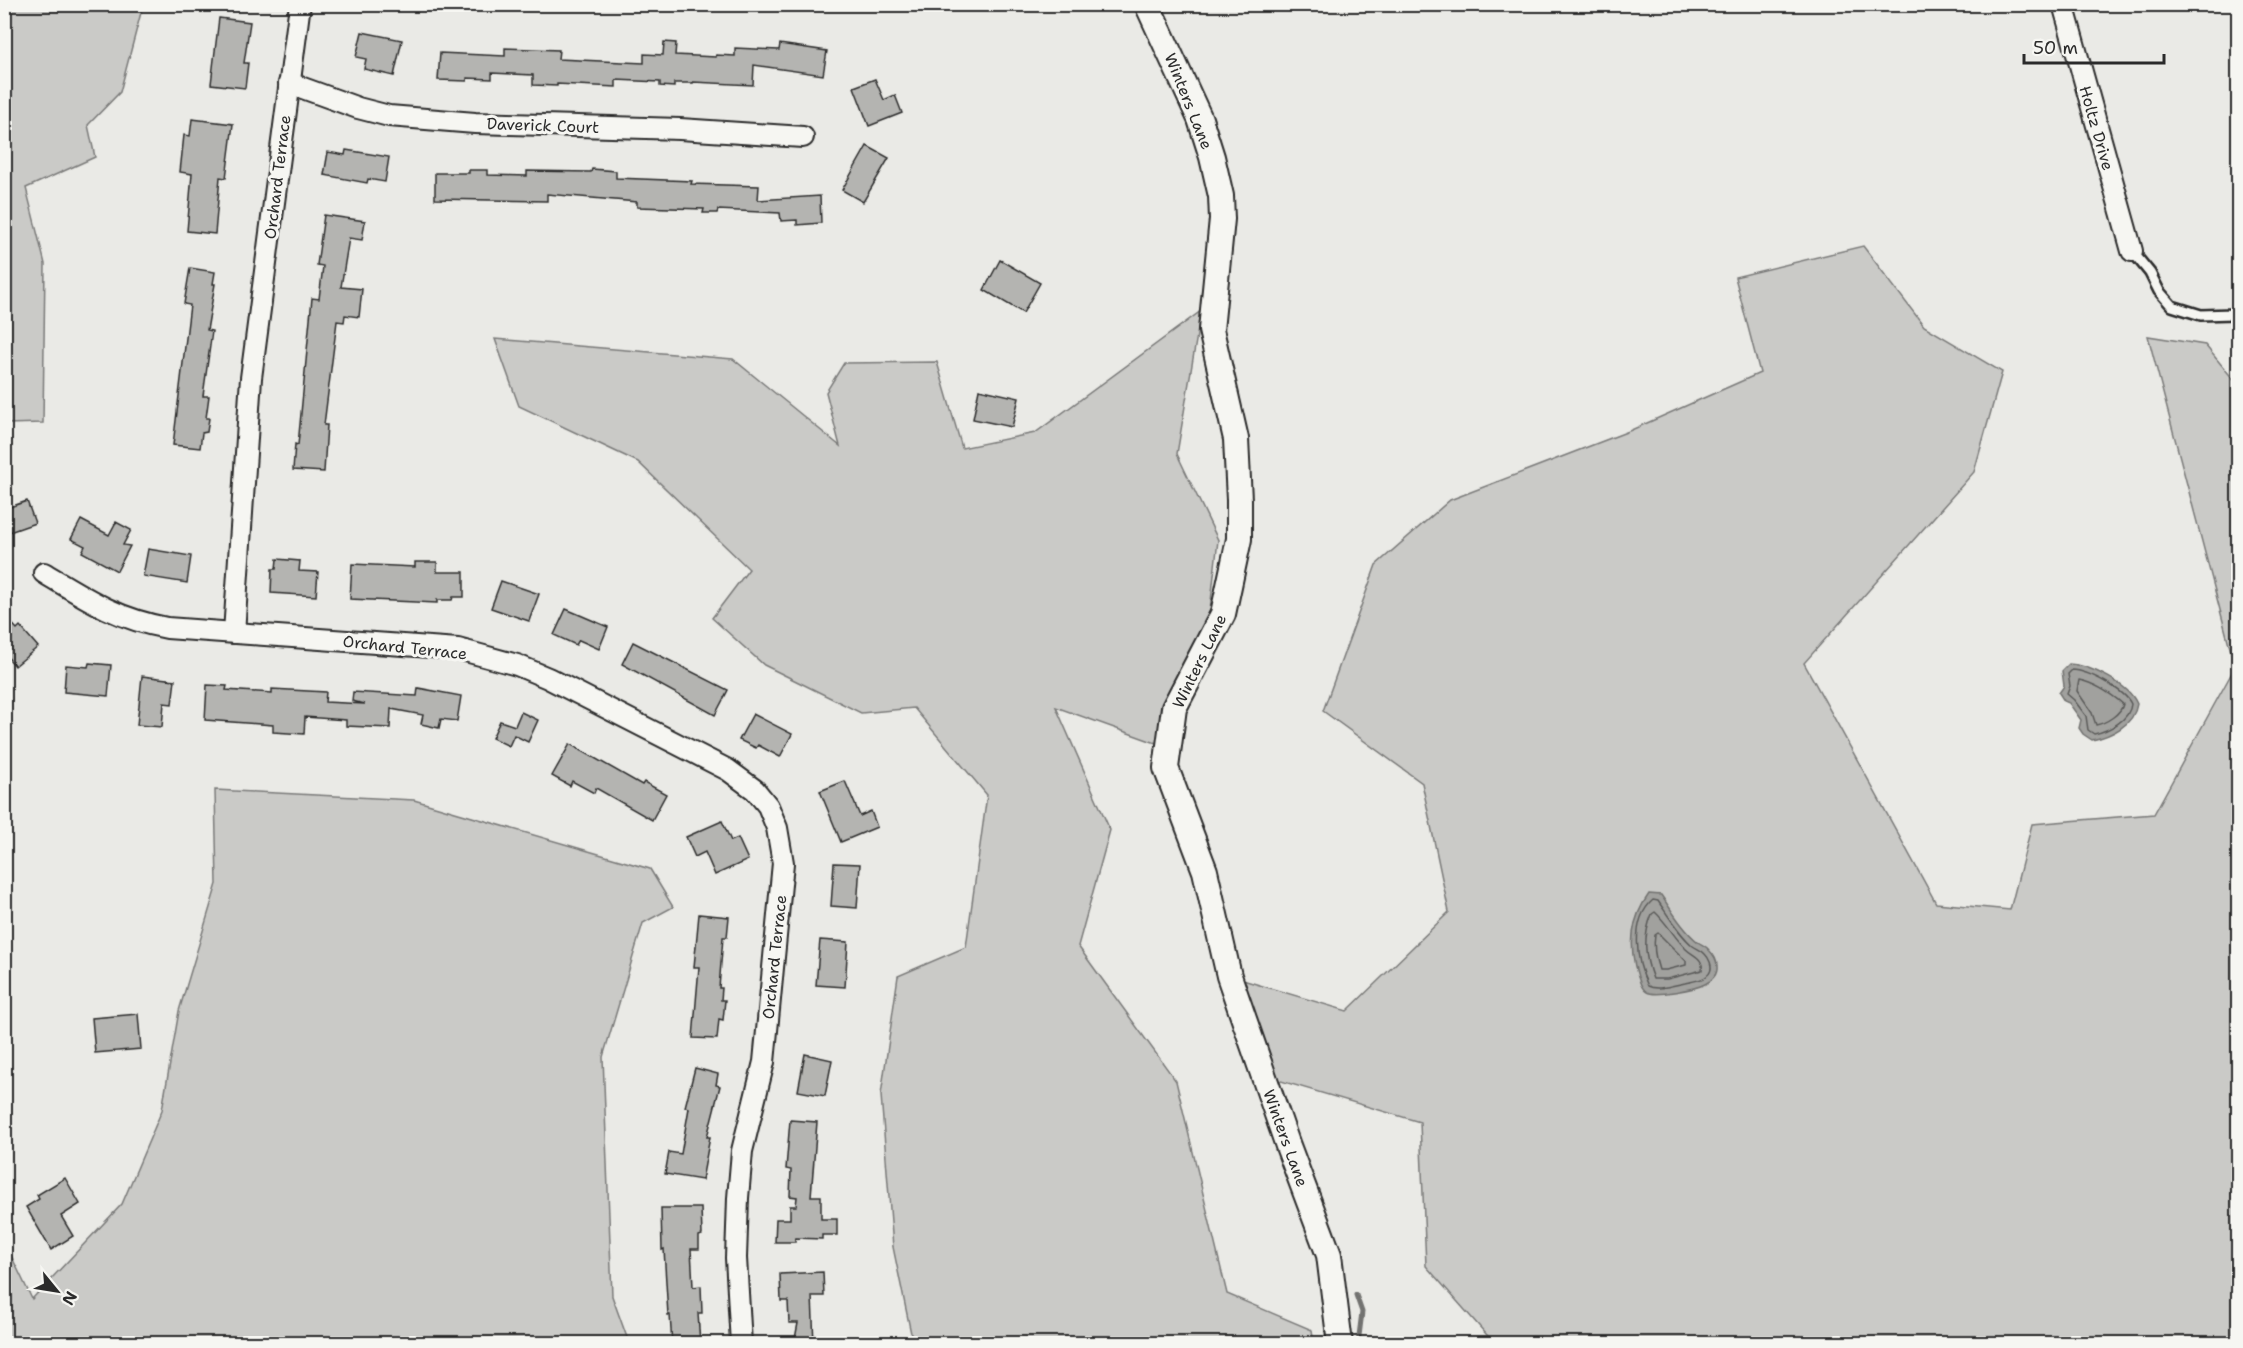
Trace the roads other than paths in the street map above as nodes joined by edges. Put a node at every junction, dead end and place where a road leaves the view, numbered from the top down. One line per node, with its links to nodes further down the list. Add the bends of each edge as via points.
1 (300, 4): 4 (street, Orchard Terrace)
2 (1147, 4): 11 (street, Winters Lane, via 1200,119 1221,196 1211,330 1236,439 1239,500 1239,539 1223,614 1174,708 1166,768 1205,871 1229,976 1329,1255)
3 (2063, 4): 6 (street, Holtz Drive)
4 (289, 83): 5 (street, Daverick Court, via 389,116); 9 (street, Orchard Terrace, via 251,378)
5 (803, 136)
6 (2132, 251): 7 (lane, via 2172,306 2201,315 2233,315)
7 (2238, 310)
8 (44, 573): 9 (street, via 132,621)
9 (234, 633): 10 (street, Orchard Terrace, via 458,649 517,665 728,770 755,790 768,806 777,828 783,863 764,1062 742,1151 736,1258)
10 (741, 1344)
11 (1340, 1344)

